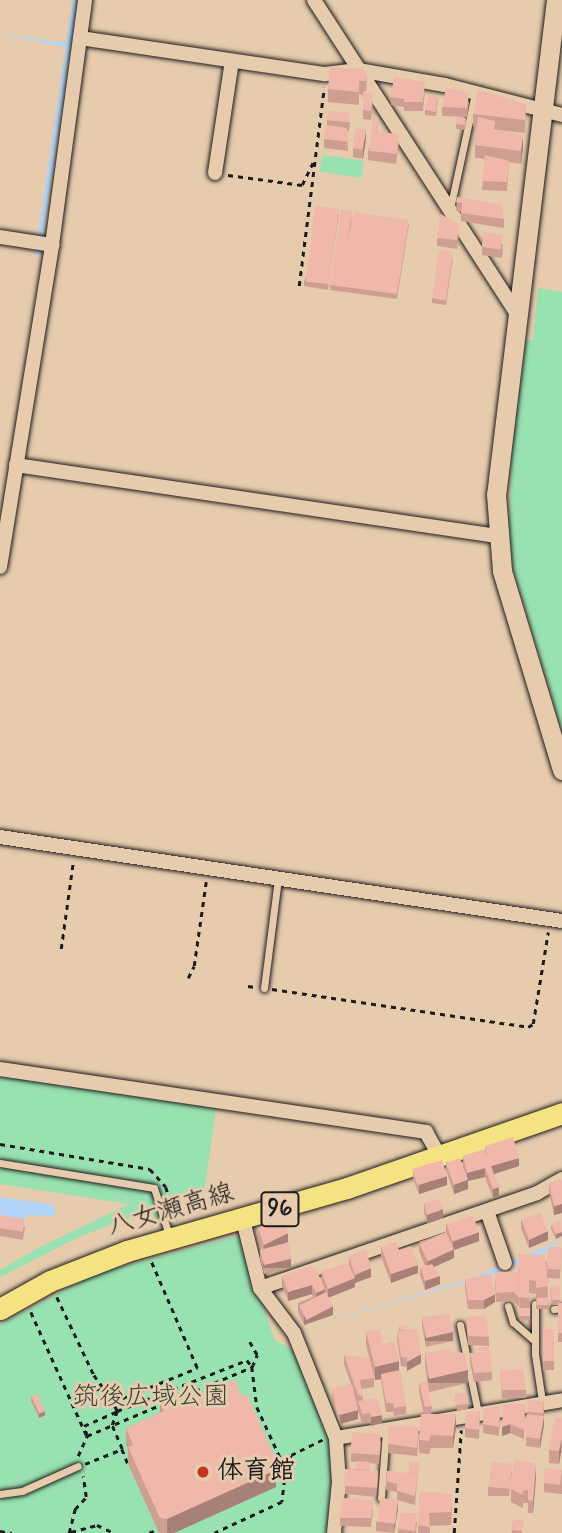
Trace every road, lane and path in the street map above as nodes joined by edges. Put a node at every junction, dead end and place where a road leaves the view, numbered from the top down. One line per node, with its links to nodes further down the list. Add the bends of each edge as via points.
1 (85, 0): 4 (street)
2 (314, 0): 6 (street)
3 (556, 0): 9 (street)
4 (80, 38): 5 (street); 15 (street)
5 (232, 61): 7 (street); 12 (street)
6 (358, 70): 7 (street); 8 (street); 13 (street)
7 (325, 74): 11 (path)
8 (475, 93): 9 (street); 13 (lane)
9 (542, 112): 10 (street); 17 (street)
10 (562, 115)
11 (315, 158): 12 (path, via 302,186); 16 (path)
12 (215, 173)
13 (449, 210): 17 (street)
14 (0, 237): 15 (street)
15 (52, 245): 18 (street)
16 (299, 286)
17 (516, 312): 19 (street, via 496,494)
18 (16, 465): 19 (street); 20 (street)
19 (497, 536): 21 (street, via 502,571)
20 (0, 567)
21 (562, 770)
22 (0, 838): 23 (street)
23 (75, 849): 24 (street); 27 (path)
24 (207, 868): 25 (street); 28 (path, via 194,966)
25 (278, 878): 26 (street); 30 (lane)
26 (556, 920): 30 (path, via 533,1024 528,1027)
27 (61, 949)
28 (188, 978)
29 (248, 986): 30 (path)
30 (264, 988)
31 (0, 1069): 34 (street, via 426,1132)
32 (562, 1113): 34 (main road, 八女瀬高線 / 96)
33 (0, 1144): 39 (path, via 150,1169 166,1187)
34 (440, 1157): 38 (main road, 八女瀬高線 / 96)
35 (0, 1163): 39 (lane, via 154,1188)
36 (562, 1179): 37 (street)
37 (487, 1211): 41 (street); 43 (street)
38 (243, 1220): 39 (main road, 八女瀬高線 / 96); 43 (street)
39 (175, 1233): 42 (main road, 八女瀬高線 / 96)
40 (149, 1255): 57 (path, via 197,1368)
41 (505, 1263)
42 (50, 1281): 46 (main road, 八女瀬高線 / 96); 53 (path, via 94,1375)
43 (260, 1289): 65 (street, via 293,1333)
44 (535, 1304): 50 (lane)
45 (508, 1306): 50 (lane, via 513,1322)
46 (0, 1309)
47 (31, 1312): 55 (path)
48 (460, 1325): 60 (lane)
49 (249, 1341): 51 (path, via 257,1355)
50 (535, 1341): 56 (lane)
51 (252, 1367): 52 (path); 59 (path, via 247,1360); 68 (path, via 257,1407)
52 (188, 1394)
53 (109, 1396): 55 (path, via 98,1389); 57 (path)
54 (562, 1399): 56 (street)
55 (72, 1401): 64 (path)
56 (542, 1401): 60 (street)
57 (112, 1402): 59 (path)
58 (163, 1404): 62 (path)
59 (117, 1411): 62 (path); 64 (path, via 84,1426)
60 (478, 1413): 61 (street)
61 (462, 1416): 63 (street); 82 (path)
62 (113, 1426): 64 (path); 66 (path)
63 (386, 1429): 65 (street); 71 (lane)
64 (87, 1436): 67 (path, via 78,1453)
65 (330, 1439): 68 (path, via 291,1455); 81 (street, via 340,1482)
66 (122, 1449): 67 (path); 69 (path)
67 (78, 1466): 70 (lane, via 22,1491); 76 (path, via 86,1497 75,1509)
68 (286, 1470): 80 (path, via 282,1502)
69 (132, 1472)
70 (0, 1494)
71 (381, 1498)
72 (153, 1518): 73 (path)
73 (158, 1529): 78 (path); 79 (path)
74 (0, 1531): 75 (path)
75 (12, 1533)
76 (70, 1533): 77 (path, via 97,1525)
77 (114, 1533)
78 (149, 1533)
79 (166, 1533)
80 (215, 1533)
81 (334, 1533)
82 (454, 1533)

